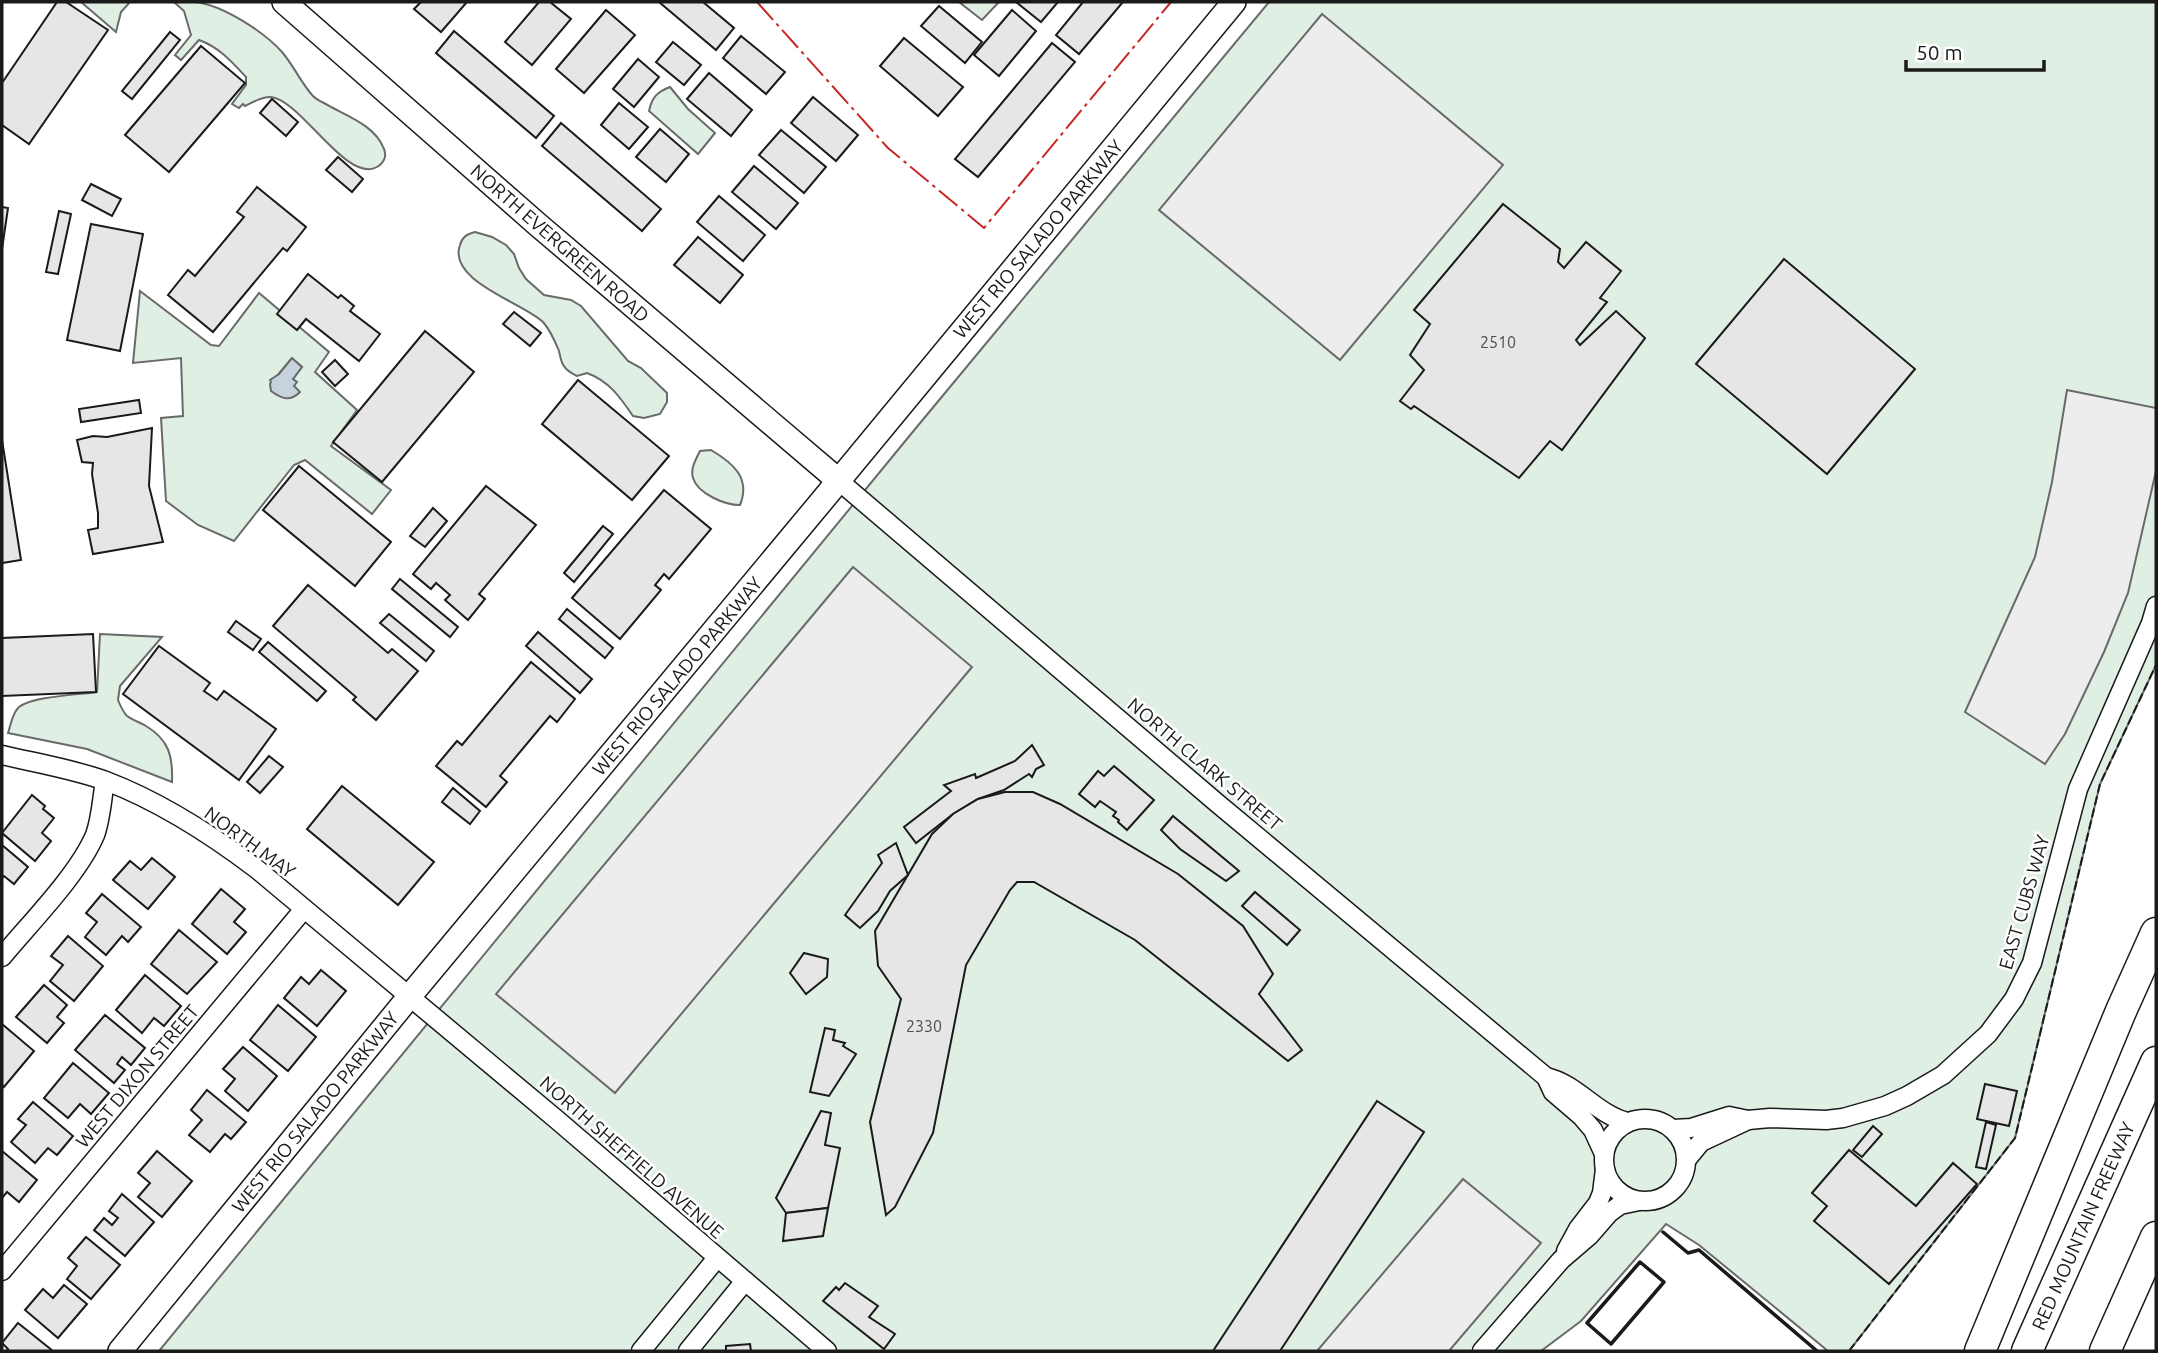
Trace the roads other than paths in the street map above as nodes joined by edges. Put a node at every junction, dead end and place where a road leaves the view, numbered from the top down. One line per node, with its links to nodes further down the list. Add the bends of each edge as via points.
1 (284, 2): 3 (main road, NORTH EVERGREEN ROAD)
2 (1234, 2): 3 (main road, WEST RIO SALADO PARKWAY)
3 (839, 481): 11 (main road, WEST RIO SALADO PARKWAY); 14 (street, NORTH CLARK STREET)
4 (2156, 606): 15 (street, EAST CUBS WAY, via 2078,789 2032,964 1988,1034 1943,1075 1885,1106 1826,1120)
5 (2, 755): 6 (street, NORTH MAY)
6 (105, 781): 7 (street, NORTH MAY, via 222,842); 10 (street, via 95,834 84,853)
7 (304, 909): 11 (street, NORTH MAY); 24 (street, WEST DIXON STREET)
8 (2156, 919): 12 (highway)
9 (2156, 933): 12 (highway)
10 (2, 957)
11 (409, 996): 22 (street, NORTH SHEFFIELD AVENUE); 26 (main road, WEST RIO SALADO PARKWAY)
12 (2122, 1011): 31 (highway)
13 (2156, 1062): 32 (highway, RED MOUNTAIN FREEWAY)
14 (1546, 1077): 16 (street, NORTH CLARK STREET, via 1561,1080 1606,1115); 19 (street, NORTH CLARK STREET, via 1553,1092 1587,1121)
15 (1748, 1120): 17 (street, EAST CUBS WAY, via 1729,1116); 18 (street, EAST CUBS WAY, via 1701,1142)
16 (1628, 1122): 17 (street, EAST CUBS WAY, via 1651,1118); 19 (street, via 1614,1133)
17 (1674, 1129): 18 (street)
18 (1687, 1159): 20 (street, EAST CUBS WAY, via 1685,1173 1672,1191)
19 (1605, 1161): 20 (street, via 1609,1180 1617,1190); 23 (street, via 1598,1203)
20 (1639, 1201): 23 (street, EAST CUBS WAY, via 1614,1209)
21 (2156, 1237): 33 (highway)
22 (717, 1258): 25 (street, NORTH SHEFFIELD AVENUE); 27 (street)
23 (1561, 1260): 30 (street)
24 (2, 1271)
25 (745, 1282): 28 (street); 29 (street, NORTH SHEFFIELD AVENUE)
26 (120, 1351)
27 (641, 1351)
28 (688, 1351)
29 (827, 1351)
30 (1482, 1351)
31 (1980, 1351)
32 (2027, 1351)
33 (2105, 1351)

